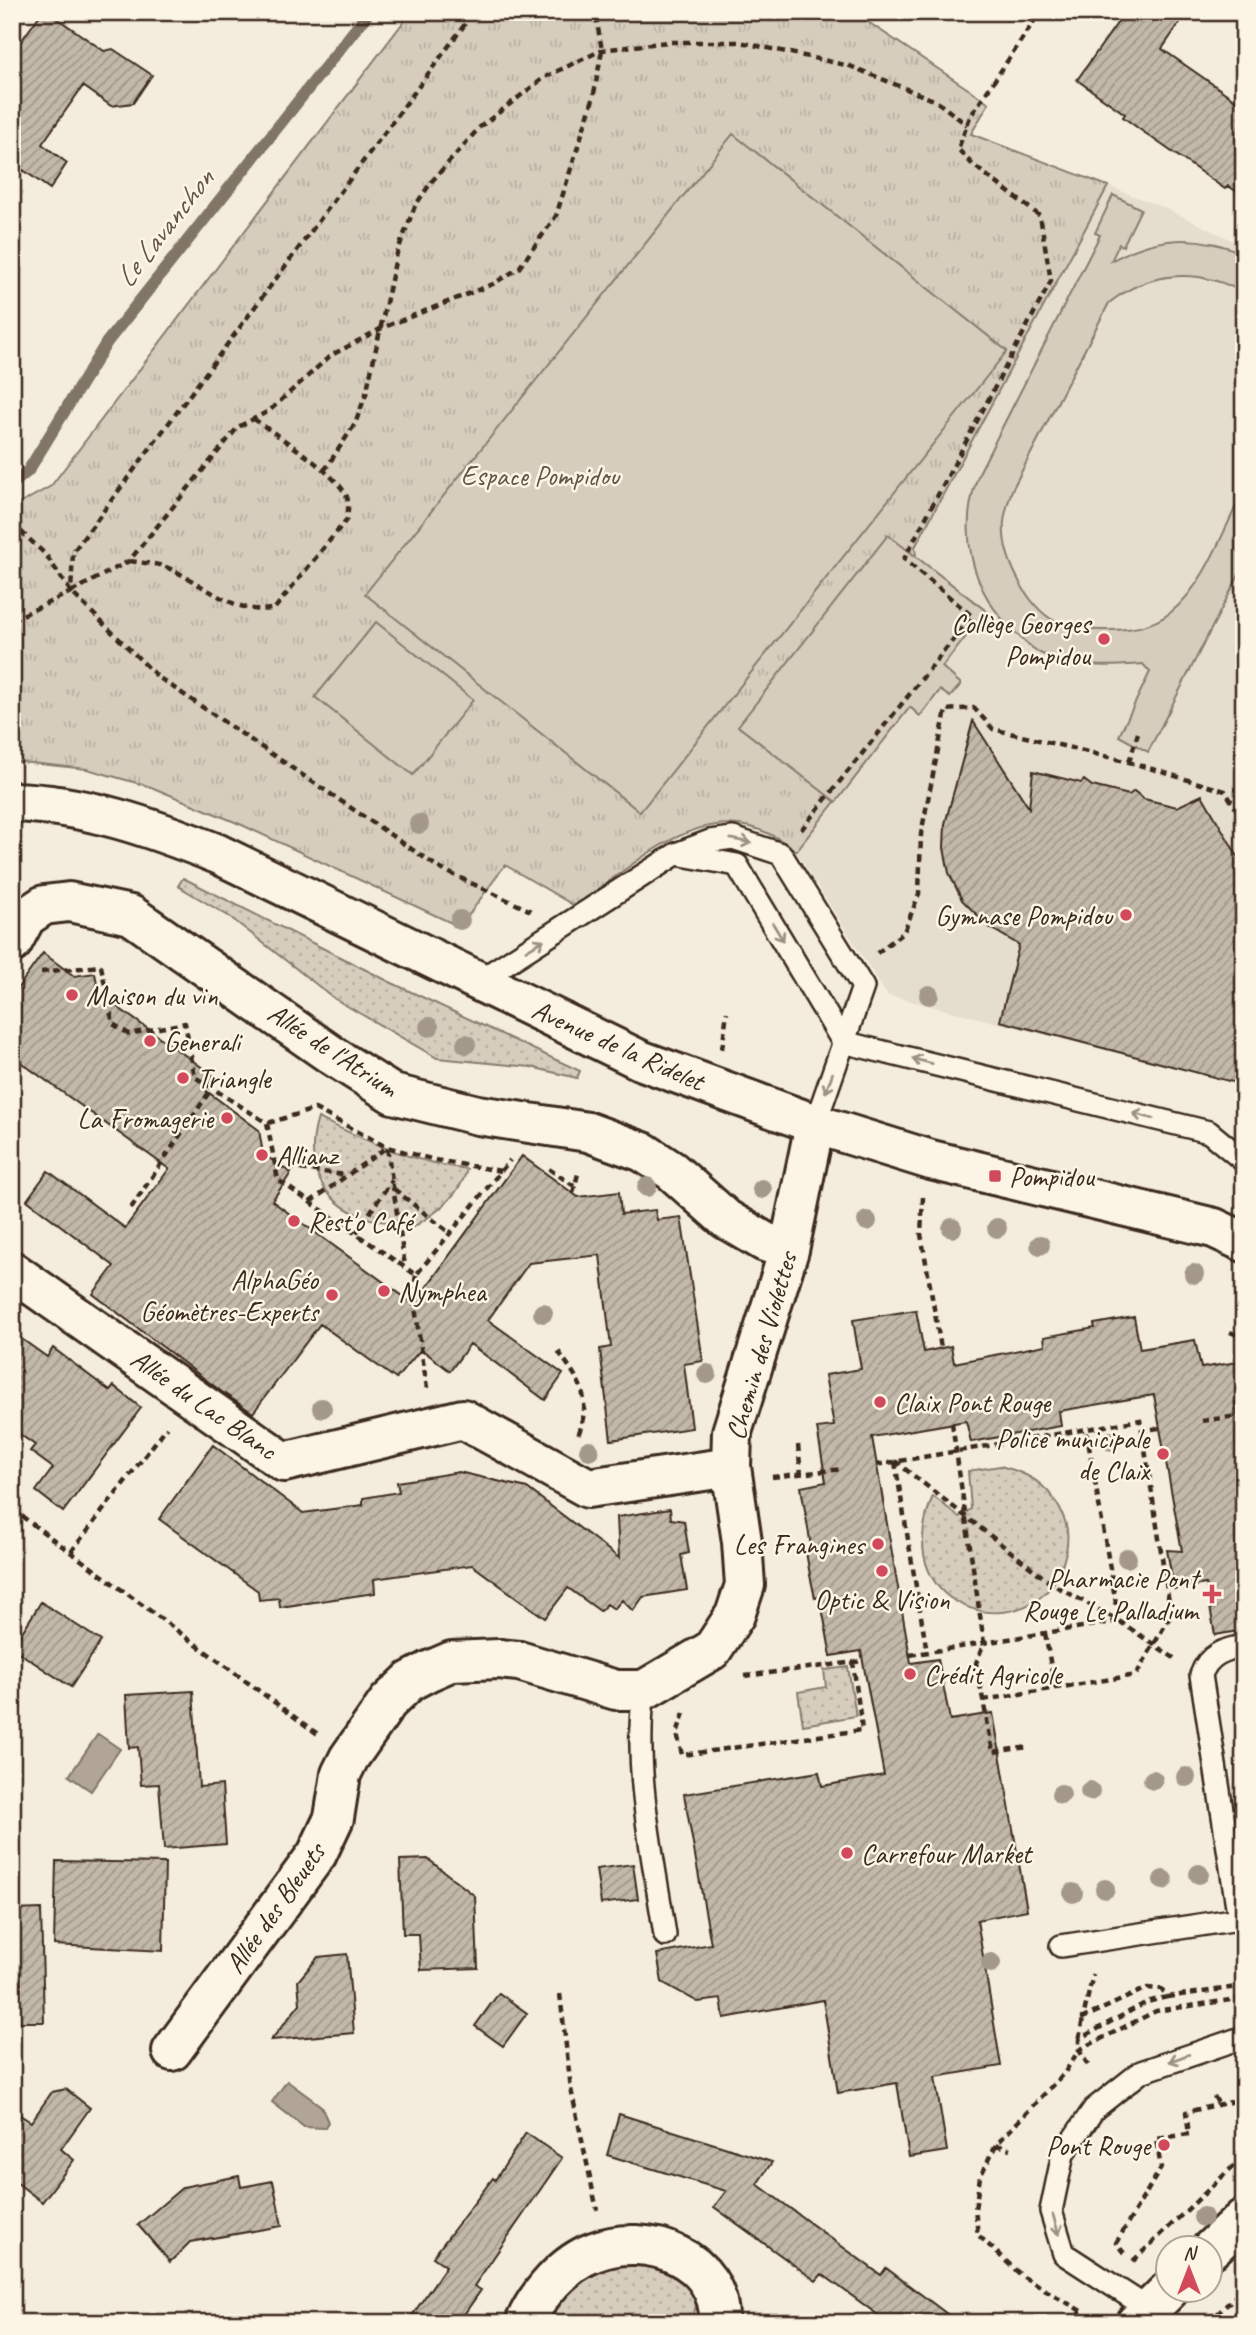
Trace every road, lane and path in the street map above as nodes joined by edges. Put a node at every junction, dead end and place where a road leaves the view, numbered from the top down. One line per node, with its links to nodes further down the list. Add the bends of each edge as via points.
1 (474, 12): 11 (path, via 74,552)
2 (595, 12): 4 (path)
3 (1040, 12): 5 (path)
4 (602, 50): 5 (path, via 705,41 795,51 898,84 936,101); 6 (path, via 545,77 512,100 480,127 432,181 406,227); 6 (path, via 593,99 556,216 519,268 493,284)
5 (967, 125): 18 (path, via 958,149 1040,216 1051,282 904,559 972,616)
6 (382, 328): 7 (path, via 330,356); 8 (path, via 355,424)
7 (254, 419): 8 (path); 10 (path, via 238,427)
8 (324, 471): 10 (path, via 346,494 348,519 275,608 264,611 237,605 161,566)
9 (12, 523): 11 (path, via 46,555)
10 (129, 561): 11 (path)
11 (71, 592): 12 (path); 19 (path, via 158,677 441,869)
12 (12, 620)
13 (1138, 733): 14 (path)
14 (1129, 762): 16 (path, via 1225,790); 21 (path, via 993,729 974,708 946,710 921,834 919,894 904,932)
15 (12, 802): 22 (street, Avenue de la Ridelet, via 61,805 156,830 218,854)
16 (1244, 821)
17 (676, 853): 18 (lane, one-way to 18, via 733,838); 19 (lane); 24 (lane, one-way to 24, via 737,864)
18 (781, 854): 21 (lane)
19 (564, 928): 22 (lane, one-way to 19)
20 (22, 958): 26 (path, via 101,966 113,1024 129,1034 185,1023 195,1077); 45 (street, Allée de l'Atrium, via 26,917 44,905 69,902 131,915 393,1094 478,1115 588,1132 643,1152 673,1171 726,1219)
21 (853, 971): 24 (lane, via 863,987)
22 (477, 982): 28 (street, Avenue de la Ridelet, via 640,1060)
23 (727, 1013): 25 (path)
24 (843, 1042): 28 (lane, one-way to 28); 32 (lane, one-way to 24, via 1209,1132)
25 (721, 1054)
26 (212, 1088): 27 (path); 41 (path)
27 (267, 1123): 29 (path, via 316,1109); 34 (path)
28 (815, 1124): 31 (street, Avenue de la Ridelet); 45 (street, Chemin des Violettes)
29 (387, 1147): 35 (path); 36 (path); 37 (path)
30 (513, 1156): 35 (path)
31 (932, 1160): 44 (street, Avenue de la Ridelet, via 1214,1228); 51 (path, via 920,1210 921,1234)
32 (1244, 1161)
33 (541, 1164): 38 (path)
34 (276, 1166): 36 (path); 40 (path, via 278,1180)
35 (501, 1171): 43 (path)
36 (347, 1175): 40 (path)
37 (392, 1180): 39 (path); 42 (path)
38 (575, 1186)
39 (394, 1189): 43 (path); 46 (path)
40 (310, 1202): 42 (path)
41 (131, 1208)
42 (356, 1233): 46 (path)
43 (451, 1234): 48 (path)
44 (1244, 1242)
45 (789, 1250): 67 (street, Chemin des Violettes, via 732,1432)
46 (405, 1267): 48 (path)
47 (12, 1270): 53 (street, Allée du Lac Blanc)
48 (416, 1275): 57 (path, via 413,1294)
49 (1230, 1332): 50 (path)
50 (1244, 1338)
51 (941, 1348)
52 (558, 1351): 65 (path, via 580,1382 586,1413 577,1438)
53 (191, 1396): 57 (street, Allée du Lac Blanc, via 284,1462); 71 (path)
54 (1244, 1415): 55 (path)
55 (1202, 1422)
56 (952, 1423): 62 (path)
57 (433, 1426): 65 (street, Allée du Lac Blanc, via 463,1419)
58 (1160, 1428): 60 (path)
59 (1086, 1429): 60 (path, via 1140,1420); 62 (path); 72 (path)
60 (1142, 1430): 75 (path, via 1171,1615)
61 (798, 1445): 68 (path)
62 (957, 1452): 63 (path); 70 (path)
63 (895, 1461): 64 (path); 70 (path); 77 (path)
64 (876, 1465)
65 (555, 1469): 67 (street, Allée du Lac Blanc, via 588,1488)
66 (842, 1469): 68 (path)
67 (732, 1474): 68 (path); 83 (street, Chemin des Violettes, via 745,1585 734,1615 712,1650)
68 (801, 1474)
69 (12, 1509): 71 (path)
70 (968, 1517): 72 (path, via 1052,1584); 74 (path)
71 (71, 1552): 87 (path)
72 (1119, 1621): 73 (path); 75 (path)
73 (1045, 1633): 74 (path); 82 (path)
74 (984, 1643): 77 (path); 84 (path, via 976,1663)
75 (1153, 1643): 81 (path); 82 (path, via 1136,1675)
76 (1244, 1646): 81 (lane, via 1218,1653)
77 (927, 1652): 78 (path)
78 (910, 1655)
79 (863, 1661): 80 (path)
80 (853, 1662): 83 (path, via 718,1679); 85 (path, via 862,1730 682,1755)
81 (1201, 1675): 89 (lane, via 1238,1919)
82 (1055, 1689): 84 (path)
83 (661, 1698): 85 (path); 85 (path); 87 (street, Allée des Bleuets, via 589,1684 519,1661 452,1661 410,1681 388,1702); 88 (lane, via 642,1783)
84 (983, 1700): 86 (path, via 993,1752)
85 (677, 1732)
86 (1028, 1747)
87 (349, 1758): 97 (street, Allée des Bleuets, via 341,1774 334,1818 317,1854)
88 (665, 1935)
89 (1093, 1941): 90 (lane); 94 (path, via 1093,1980)
90 (1060, 1946)
91 (1244, 1986): 93 (path)
92 (560, 1994): 107 (path, via 571,2089)
93 (1167, 1997): 94 (path, via 1161,1989 1147,1988); 96 (path)
94 (1083, 2018): 96 (path)
95 (1244, 2037): 108 (lane, one-way to 108, via 1141,2072 1094,2109 1063,2154 1051,2211 1064,2254)
96 (1079, 2039): 98 (path, via 1079,2050)
97 (172, 2051)
98 (1088, 2065)
99 (1214, 2096): 101 (path)
100 (1244, 2099): 101 (path)
101 (1219, 2105): 104 (path, via 1186,2112 1189,2134 1156,2139 1161,2168 1116,2243 1131,2263)
102 (996, 2145): 103 (path)
103 (1010, 2149)
104 (1244, 2156)
105 (1244, 2218): 106 (street)
106 (1224, 2237)
107 (605, 2248): 111 (street, via 569,2267 534,2302); 112 (street, via 645,2244 676,2254 701,2270 720,2305)
108 (1110, 2283): 110 (lane); 113 (path)
109 (1244, 2288): 114 (path)
110 (1151, 2307)
111 (524, 2323)
112 (719, 2323)
113 (1070, 2323)
114 (1208, 2323)

